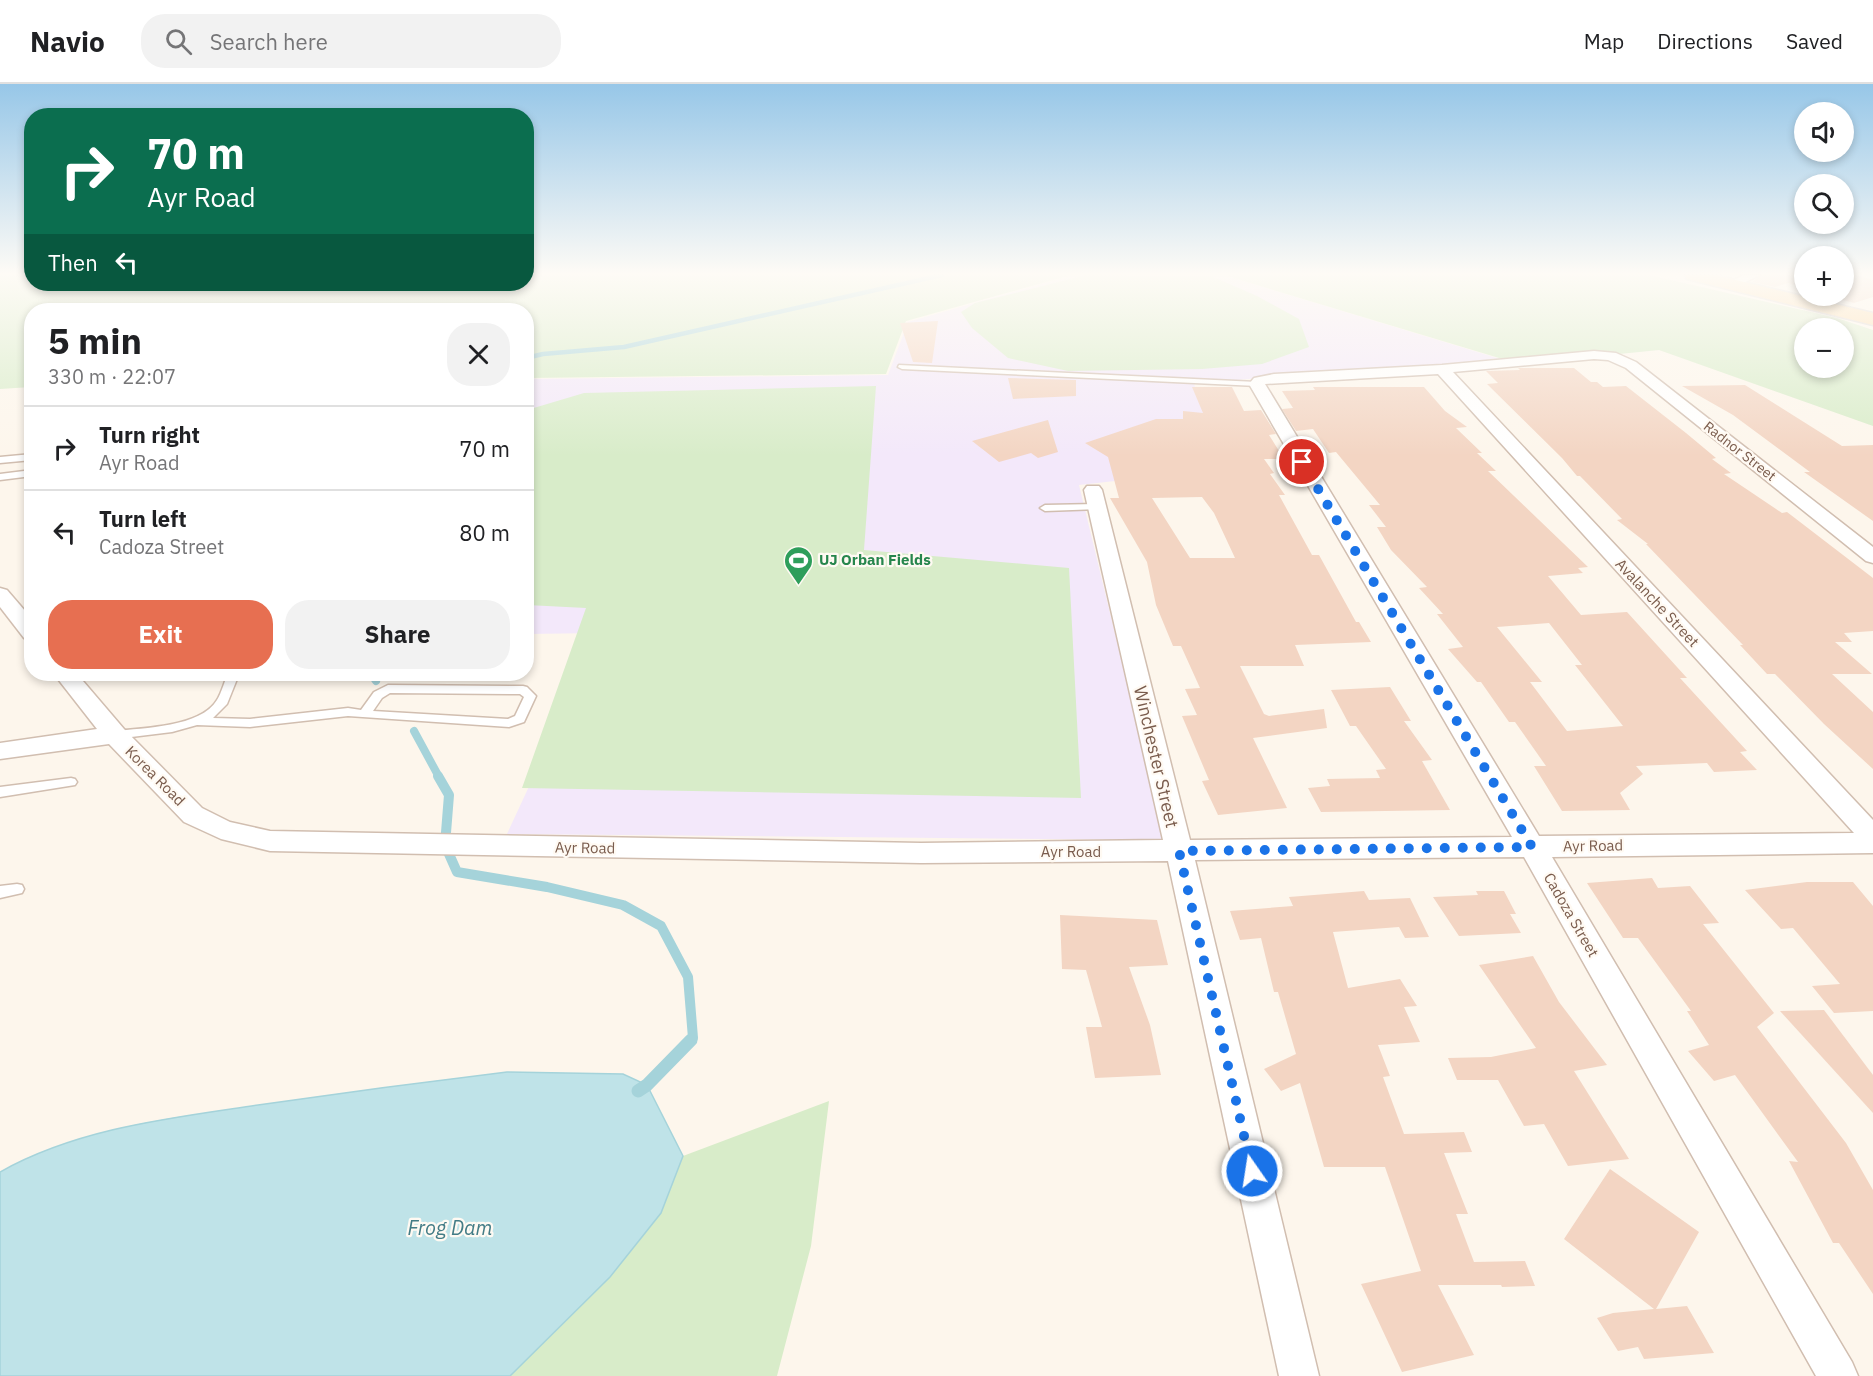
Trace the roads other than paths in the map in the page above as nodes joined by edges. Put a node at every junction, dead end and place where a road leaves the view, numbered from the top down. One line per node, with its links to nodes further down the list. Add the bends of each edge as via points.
1 (902, 367): 3 (lane)
2 (1442, 369): 3 (street, via 1274,378); 10 (street, Radnor Street, via 1602,355 1618,358); 21 (street, Avalanche Street)
3 (1257, 384): 24 (street, Cadoza Street)
4 (24, 458): 5 (lane)
5 (0, 460)
6 (24, 474): 7 (lane)
7 (0, 477)
8 (1095, 498): 9 (lane); 25 (street, Winchester Street)
9 (1045, 508)
10 (1873, 557)
11 (0, 594): 12 (street)
12 (24, 623)
13 (71, 681): 17 (street, Korea Road)
14 (229, 681): 16 (lane, via 221,704)
15 (364, 714): 15 (lane, via 509,723 520,719 530,696 523,690 388,688); 16 (lane, via 338,712 250,723)
16 (198, 721): 17 (lane)
17 (115, 735): 18 (street); 22 (street, Korea Road, via 193,815 226,832)
18 (0, 751)
19 (70, 782): 20 (lane)
20 (0, 792)
21 (1873, 837)
22 (270, 841): 25 (street, Ayr Road, via 792,852)
23 (1873, 843): 24 (street, Ayr Road)
24 (1532, 847): 25 (street, Ayr Road); 29 (street, Cadoza Street)
25 (1179, 851): 28 (street, Winchester Street)
26 (17, 889): 27 (lane)
27 (0, 892)
28 (1299, 1376)
29 (1838, 1376)

